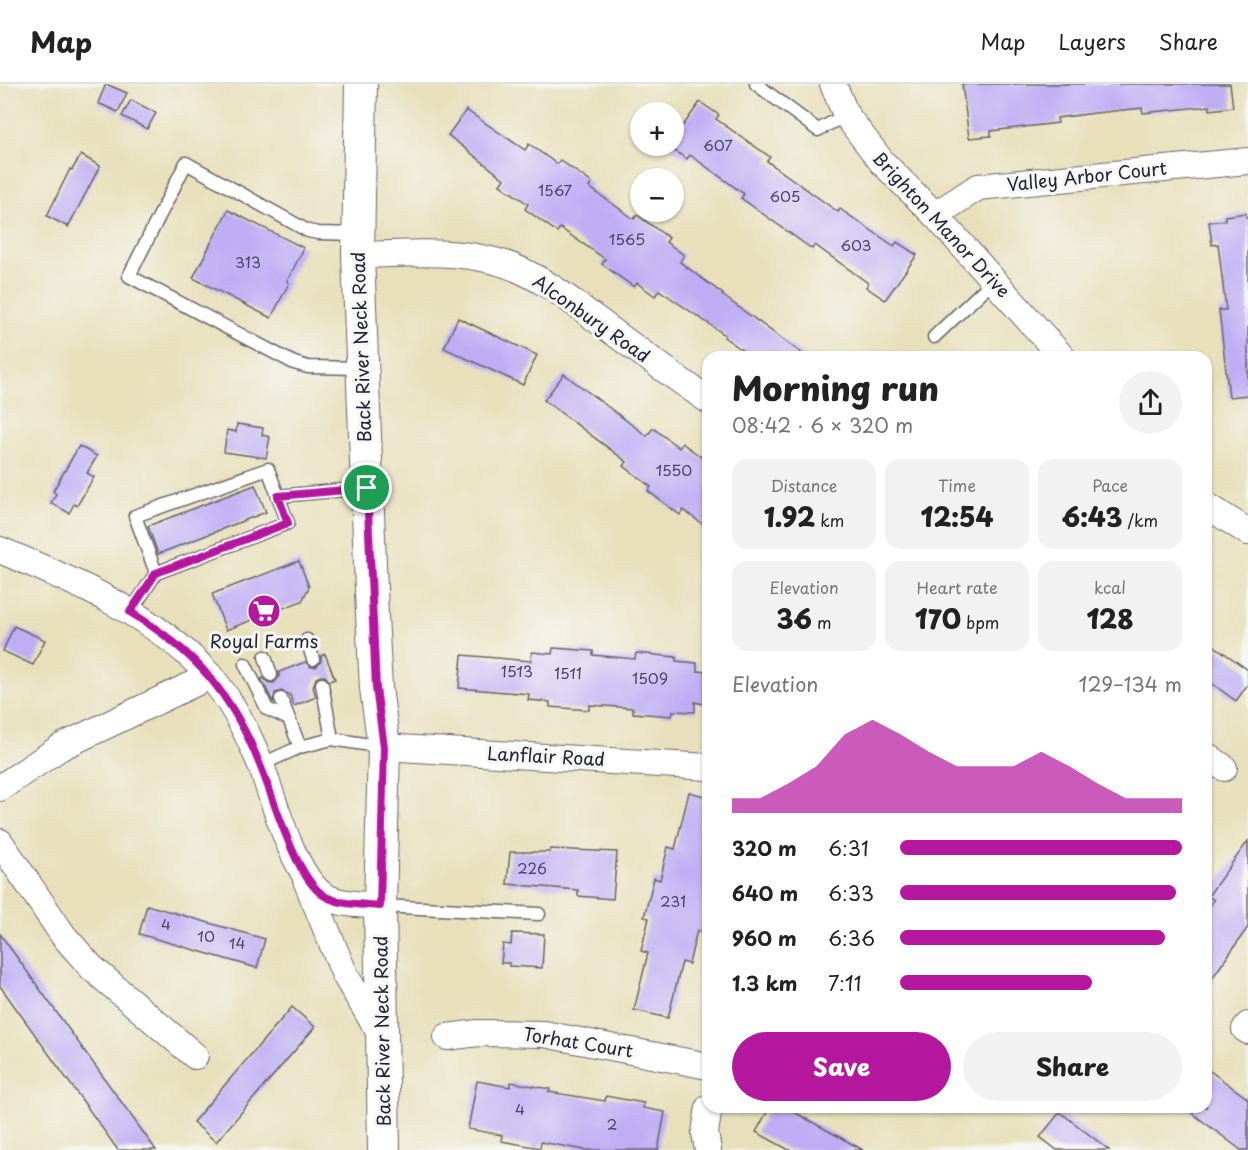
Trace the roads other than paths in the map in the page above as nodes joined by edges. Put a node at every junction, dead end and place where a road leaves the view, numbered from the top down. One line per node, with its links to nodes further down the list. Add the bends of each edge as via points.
1 (361, 84): 7 (street, Back River Neck Road)
2 (756, 84): 4 (lane, via 818,130)
3 (833, 84): 4 (street, Brighton Manor Drive)
4 (846, 115): 6 (street, Brighton Manor Drive, via 882,162)
5 (1248, 161): 6 (street, Valley Arbor Court, via 978,187)
6 (935, 215): 8 (street, Brighton Manor Drive)
7 (359, 244): 11 (street, Back River Neck Road); 11 (lane, via 308,231 186,163 129,276 294,363); 12 (street, Alconbury Road, via 470,256 524,272 566,297)
8 (993, 281): 9 (lane); 10 (street, Brighton Manor Drive)
9 (934, 337)
10 (1057, 351)
11 (362, 368): 13 (street, Back River Neck Road)
12 (702, 396)
13 (367, 488): 14 (lane); 31 (street, Back River Neck Road, via 376,688)
14 (278, 496): 18 (lane, via 288,523); 18 (lane, via 268,469 135,516)
15 (1212, 509): 16 (street)
16 (1248, 532)
17 (0, 550): 19 (street)
18 (156, 573): 19 (lane)
19 (130, 612): 25 (street, via 186,651)
20 (307, 640): 22 (lane)
21 (265, 657): 24 (lane)
22 (313, 659)
23 (245, 664): 28 (lane, via 267,709)
24 (272, 675)
25 (210, 676): 32 (street, via 236,713); 34 (street, via 61,747)
26 (322, 684): 29 (lane)
27 (281, 699): 28 (lane)
28 (289, 719): 30 (lane)
29 (332, 739): 30 (lane); 31 (lane)
30 (300, 747): 32 (lane)
31 (384, 747): 33 (street, Lanflair Road); 37 (street, Back River Neck Road)
32 (260, 765): 36 (street)
33 (702, 766)
34 (0, 788)
35 (0, 842): 43 (street, via 63,935 92,968)
36 (302, 872): 37 (street, via 322,895 341,902); 42 (street, via 345,975)
37 (380, 906): 38 (lane); 42 (street, Back River Neck Road)
38 (539, 914)
39 (1248, 1025): 40 (street)
40 (1248, 1031)
41 (447, 1037): 44 (street, Torhat Court, via 478,1033 544,1034)
42 (383, 1038): 46 (street, Back River Neck Road)
43 (195, 1056)
44 (702, 1065)
45 (708, 1113): 47 (street, via 705,1133)
46 (384, 1150)
47 (708, 1150)

